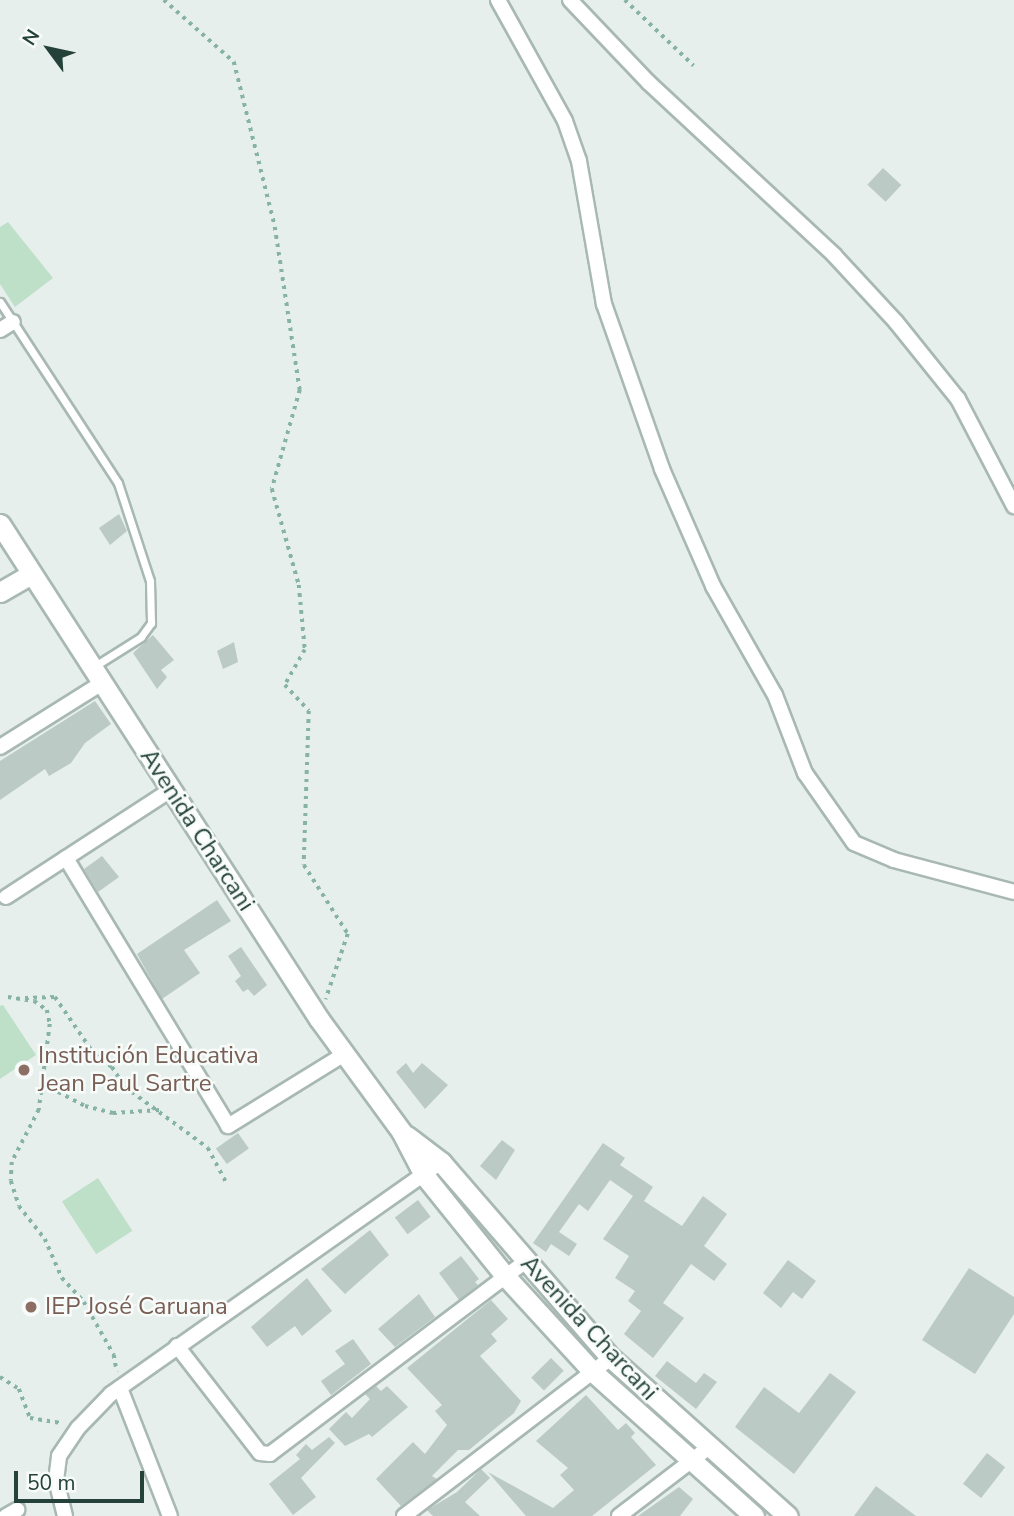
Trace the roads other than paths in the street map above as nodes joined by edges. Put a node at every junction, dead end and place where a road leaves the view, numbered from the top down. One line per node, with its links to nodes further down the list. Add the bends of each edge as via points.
1 (498, 0): 13 (street, via 565,121 579,161 604,304 662,469 713,586 775,695 804,773 840,828 862,848)
2 (570, 0): 5 (street, via 649,83 834,255 918,346 958,399)
3 (0, 302): 4 (lane)
4 (6, 326): 9 (lane, via 118,483 150,581 151,623)
5 (1014, 506)
6 (0, 524): 7 (main road, Avenida Charcani)
7 (31, 574): 8 (main road); 9 (main road, Avenida Charcani)
8 (0, 592)
9 (97, 675): 10 (street); 11 (main road, Avenida Charcani)
10 (0, 747)
11 (171, 790): 12 (street); 15 (main road, Avenida Charcani)
12 (66, 858): 14 (street); 15 (street, via 228,1126)
13 (1014, 892)
14 (6, 897)
15 (343, 1055): 16 (main road, Avenida Charcani)
16 (401, 1131): 17 (main road, Avenida Charcani); 18 (main road, Avenida Charcani)
17 (441, 1162): 18 (street); 19 (main road, Avenida Charcani)
18 (424, 1175): 20 (main road, Avenida Charcani); 21 (street)
19 (525, 1262): 20 (street); 22 (main road, Avenida Charcani)
20 (506, 1277): 21 (street, via 270,1454 260,1453); 23 (main road, Avenida Charcani)
21 (177, 1346): 24 (street)
22 (611, 1358): 23 (street); 25 (main road, Avenida Charcani)
23 (593, 1372): 26 (main road, Avenida Charcani); 29 (street)
24 (120, 1388): 27 (street, via 78,1427 60,1456 56,1481); 28 (street)
25 (708, 1448): 26 (street); 32 (main road, Avenida Charcani)
26 (690, 1462): 30 (street); 31 (main road, Avenida Charcani)
27 (65, 1516)
28 (170, 1516)
29 (404, 1516)
30 (619, 1516)
31 (754, 1516)
32 (788, 1516)

